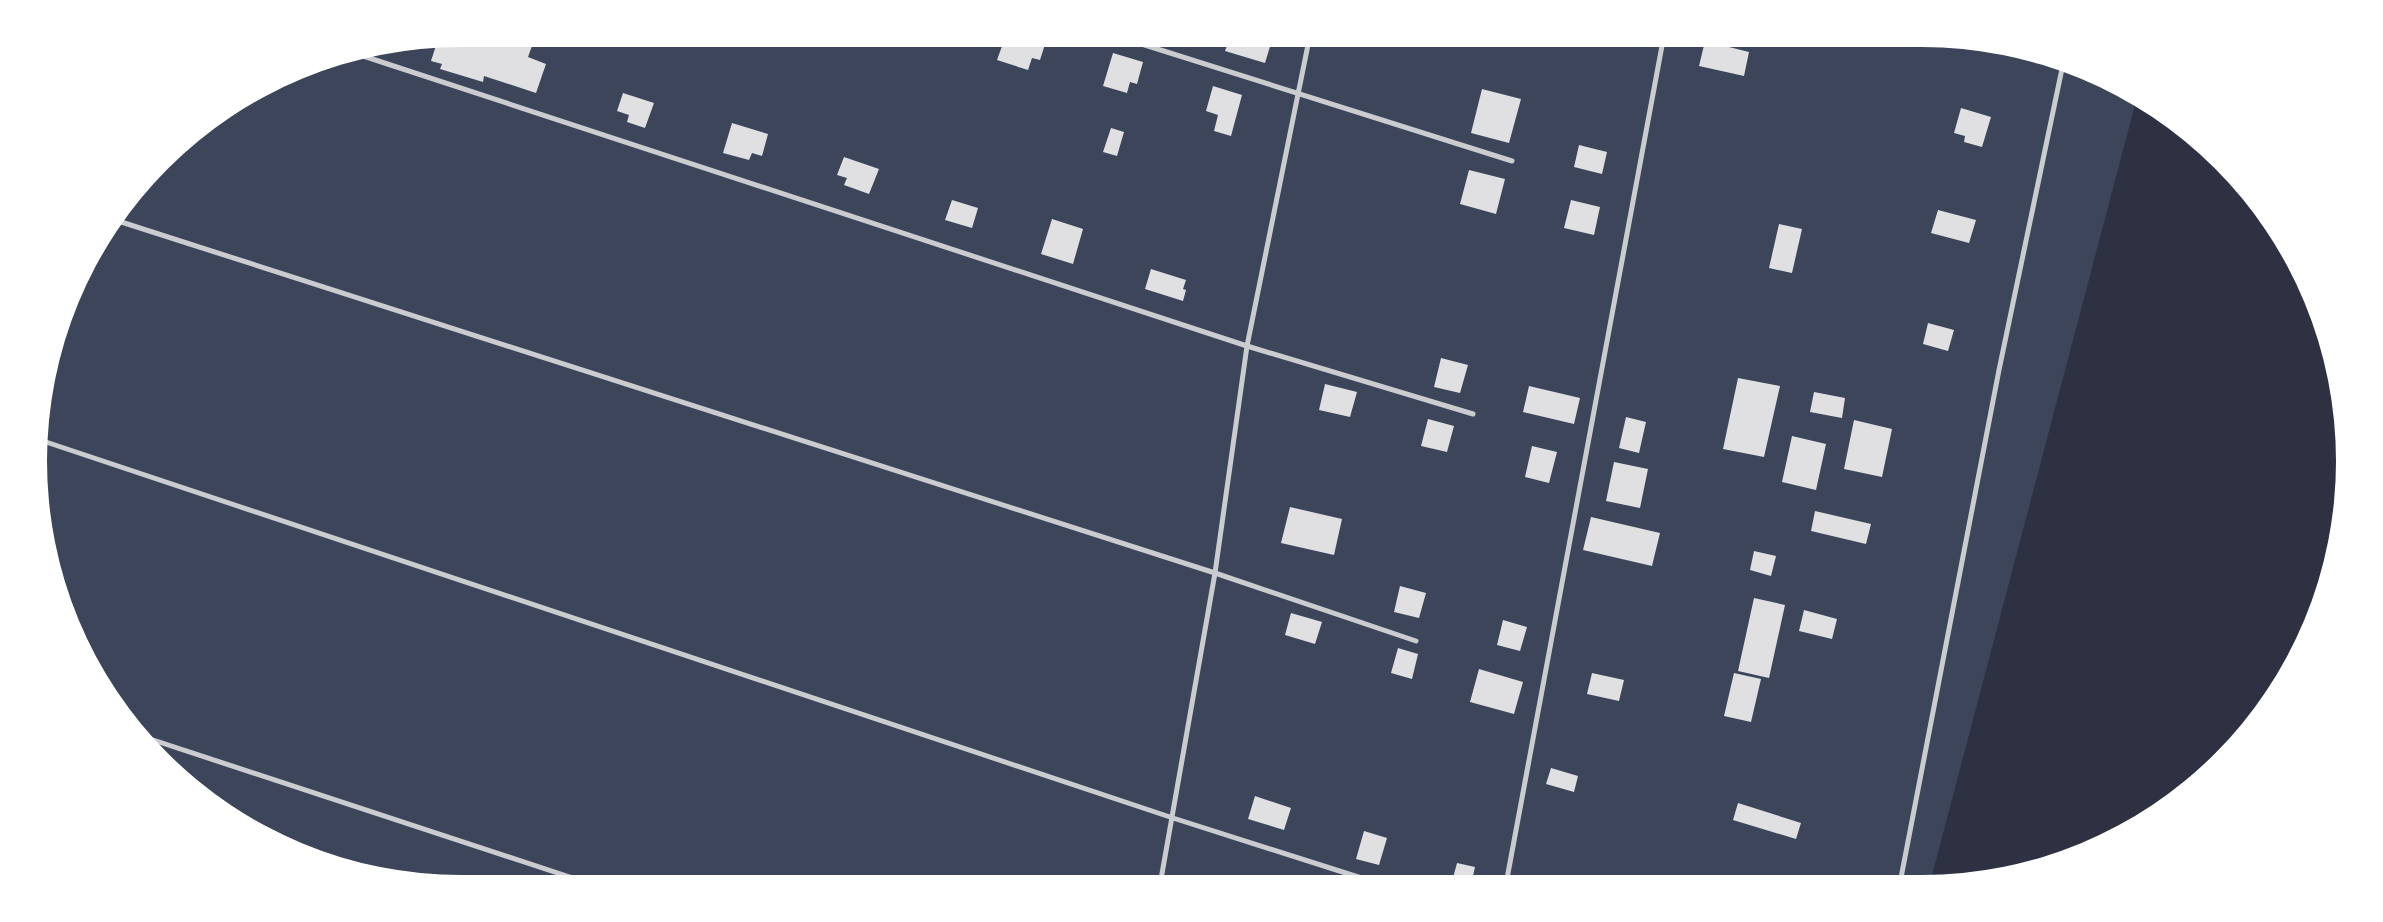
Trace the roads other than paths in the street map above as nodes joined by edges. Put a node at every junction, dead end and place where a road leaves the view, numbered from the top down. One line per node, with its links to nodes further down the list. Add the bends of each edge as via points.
1 (1150, 47): 6 (lane)
2 (1307, 47): 6 (lane)
3 (1662, 47): 19 (lane)
4 (368, 58): 9 (lane)
5 (2061, 72): 20 (lane)
6 (1297, 94): 7 (lane); 9 (lane)
7 (1512, 161)
8 (123, 223): 12 (lane)
9 (1247, 346): 10 (lane); 12 (lane)
10 (1473, 414)
11 (48, 443): 15 (lane)
12 (1215, 573): 13 (lane); 15 (lane)
13 (1416, 641)
14 (156, 741): 16 (lane)
15 (1173, 818): 17 (lane); 18 (lane)
16 (564, 875)
17 (1162, 875)
18 (1352, 875)
19 (1508, 875)
20 (1902, 875)

